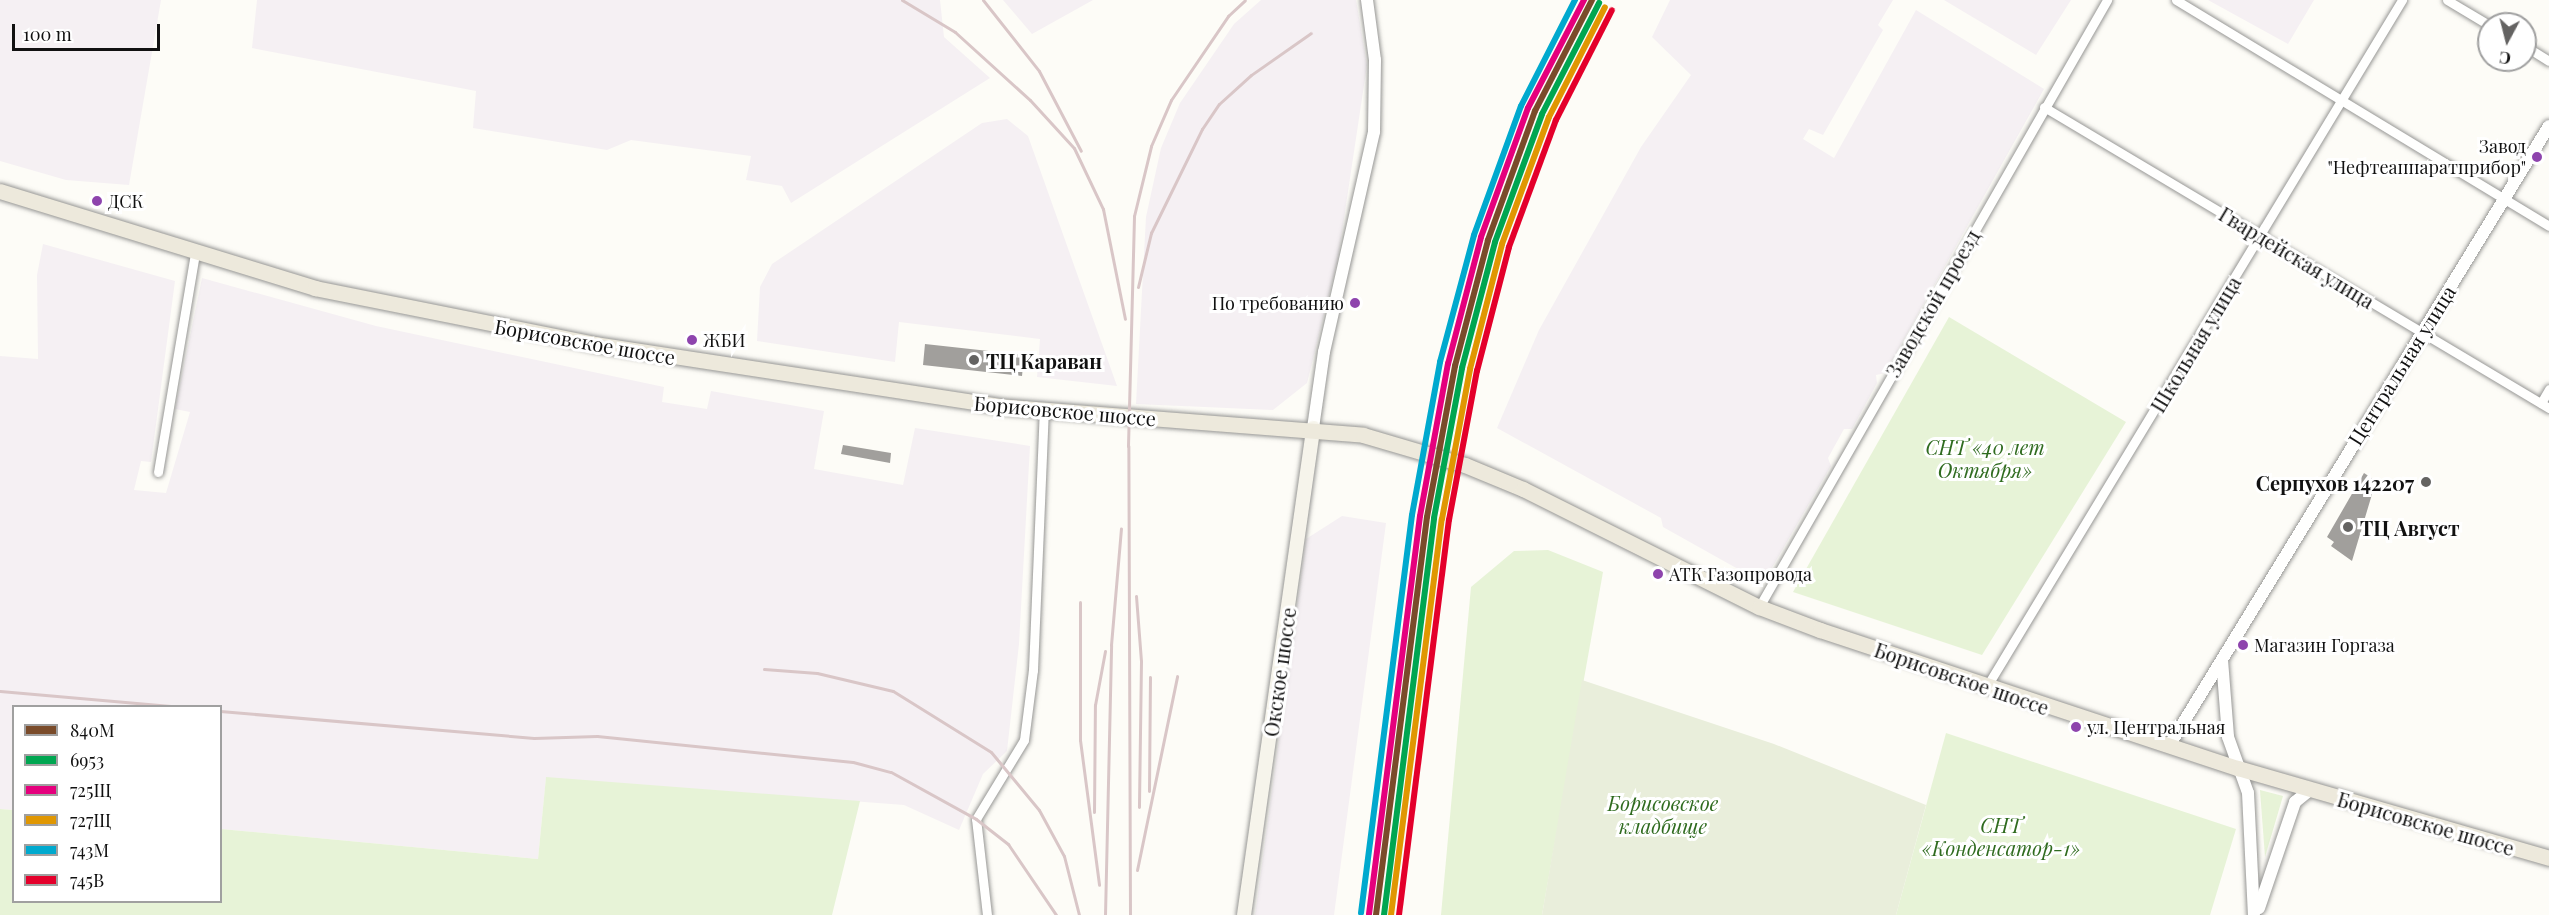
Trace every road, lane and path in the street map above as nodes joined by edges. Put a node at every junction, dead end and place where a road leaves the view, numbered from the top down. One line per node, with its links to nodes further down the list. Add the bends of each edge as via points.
1 (1367, 0): 19 (street, via 1375,60 1374,132 1324,352)
2 (2107, 0): 8 (street, Заводской проезд)
3 (2176, 0): 7 (street)
4 (2402, 0): 7 (street, Школьная улица)
5 (2448, 0): 6 (street)
6 (2477, 18)
7 (2342, 101): 11 (street); 13 (street, Школьная улица)
8 (2044, 107): 13 (street, Гвардейская улица); 21 (street, Заводской проезд)
9 (2549, 126): 11 (street, Центральная улица)
10 (0, 191): 14 (main road, Борисовское шоссе)
11 (2503, 199): 12 (street); 15 (street, Центральная улица)
12 (2549, 226)
13 (2262, 236): 15 (street, Гвардейская улица); 23 (street, Школьная улица)
14 (195, 253): 18 (main road, Борисовское шоссе, via 315,288 481,323 929,398); 20 (street)
15 (2423, 332): 17 (street, Гвардейская улица); 22 (street, Центральная улица)
16 (2549, 389): 17 (street)
17 (2545, 405)
18 (1044, 411): 19 (main road, Борисовское шоссе); 28 (street, via 1033,670 1024,740 976,819)
19 (1313, 428): 21 (main road, Борисовское шоссе, via 1363,435 1465,465 1523,489); 29 (main road, Окское шоссе)
20 (158, 472)
21 (1759, 607): 23 (main road, Борисовское шоссе)
22 (2222, 659): 24 (street, Центральная улица); 25 (street, via 2228,737)
23 (1987, 686): 24 (main road, Борисовское шоссе)
24 (2169, 746): 25 (main road, Борисовское шоссе)
25 (2238, 768): 26 (main road, Борисовское шоссе); 30 (street, via 2248,793)
26 (2310, 790): 27 (main road, Борисовское шоссе); 30 (street, via 2295,802)
27 (2549, 858)
28 (987, 915)
29 (1244, 915)
30 (2255, 915)

